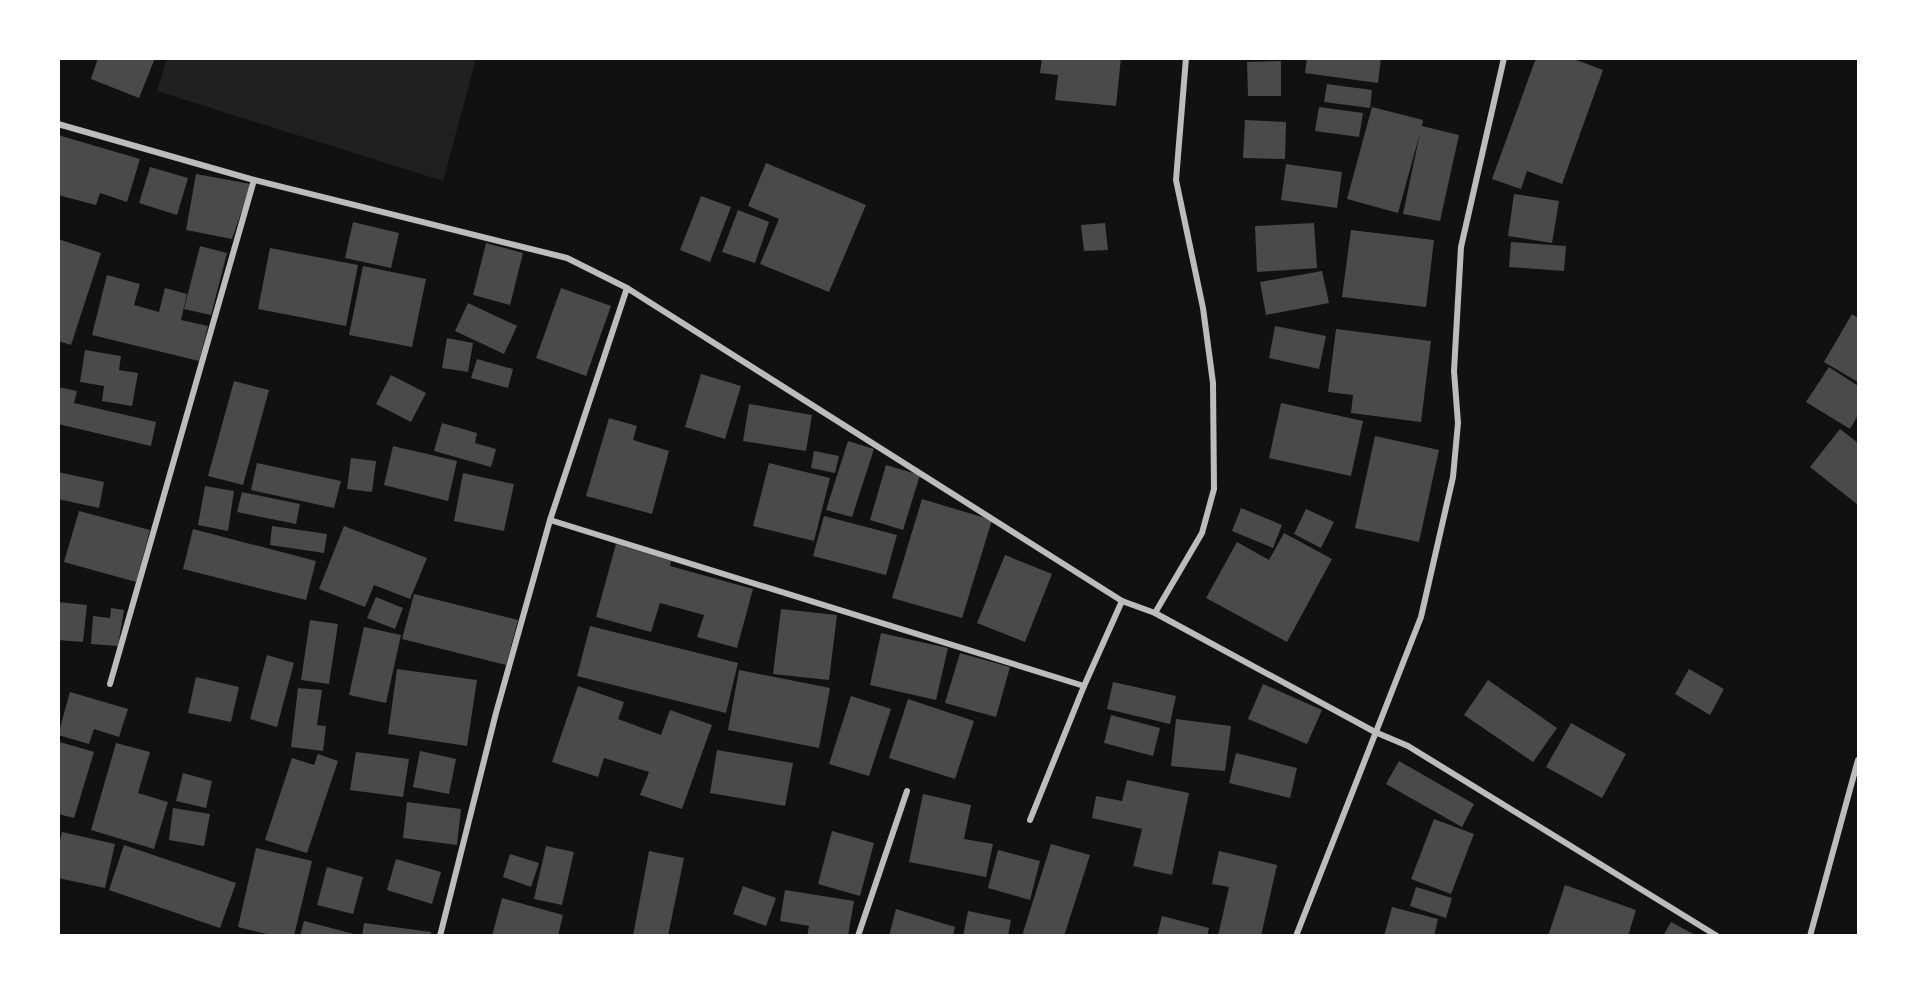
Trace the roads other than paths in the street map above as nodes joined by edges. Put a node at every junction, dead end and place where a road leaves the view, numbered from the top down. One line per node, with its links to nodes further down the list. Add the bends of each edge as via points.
1 (1186, 58): 8 (street, via 1176,180 1203,308 1213,383 1214,489 1202,533)
2 (1504, 58): 11 (street, via 1461,247 1454,371 1458,423 1453,477 1421,617)
3 (58, 124): 4 (street)
4 (254, 180): 5 (street, via 567,258); 9 (street)
5 (627, 288): 6 (street); 7 (street)
6 (550, 520): 10 (street); 15 (street)
7 (1122, 601): 8 (street); 10 (street)
8 (1155, 613): 11 (street)
9 (110, 684)
10 (1084, 686): 14 (street)
11 (1376, 732): 17 (street); 18 (street, via 1408,746)
12 (1858, 760): 19 (street)
13 (907, 791): 16 (street)
14 (1030, 820)
15 (440, 936)
16 (858, 936)
17 (1296, 936)
18 (1717, 936)
19 (1810, 936)

